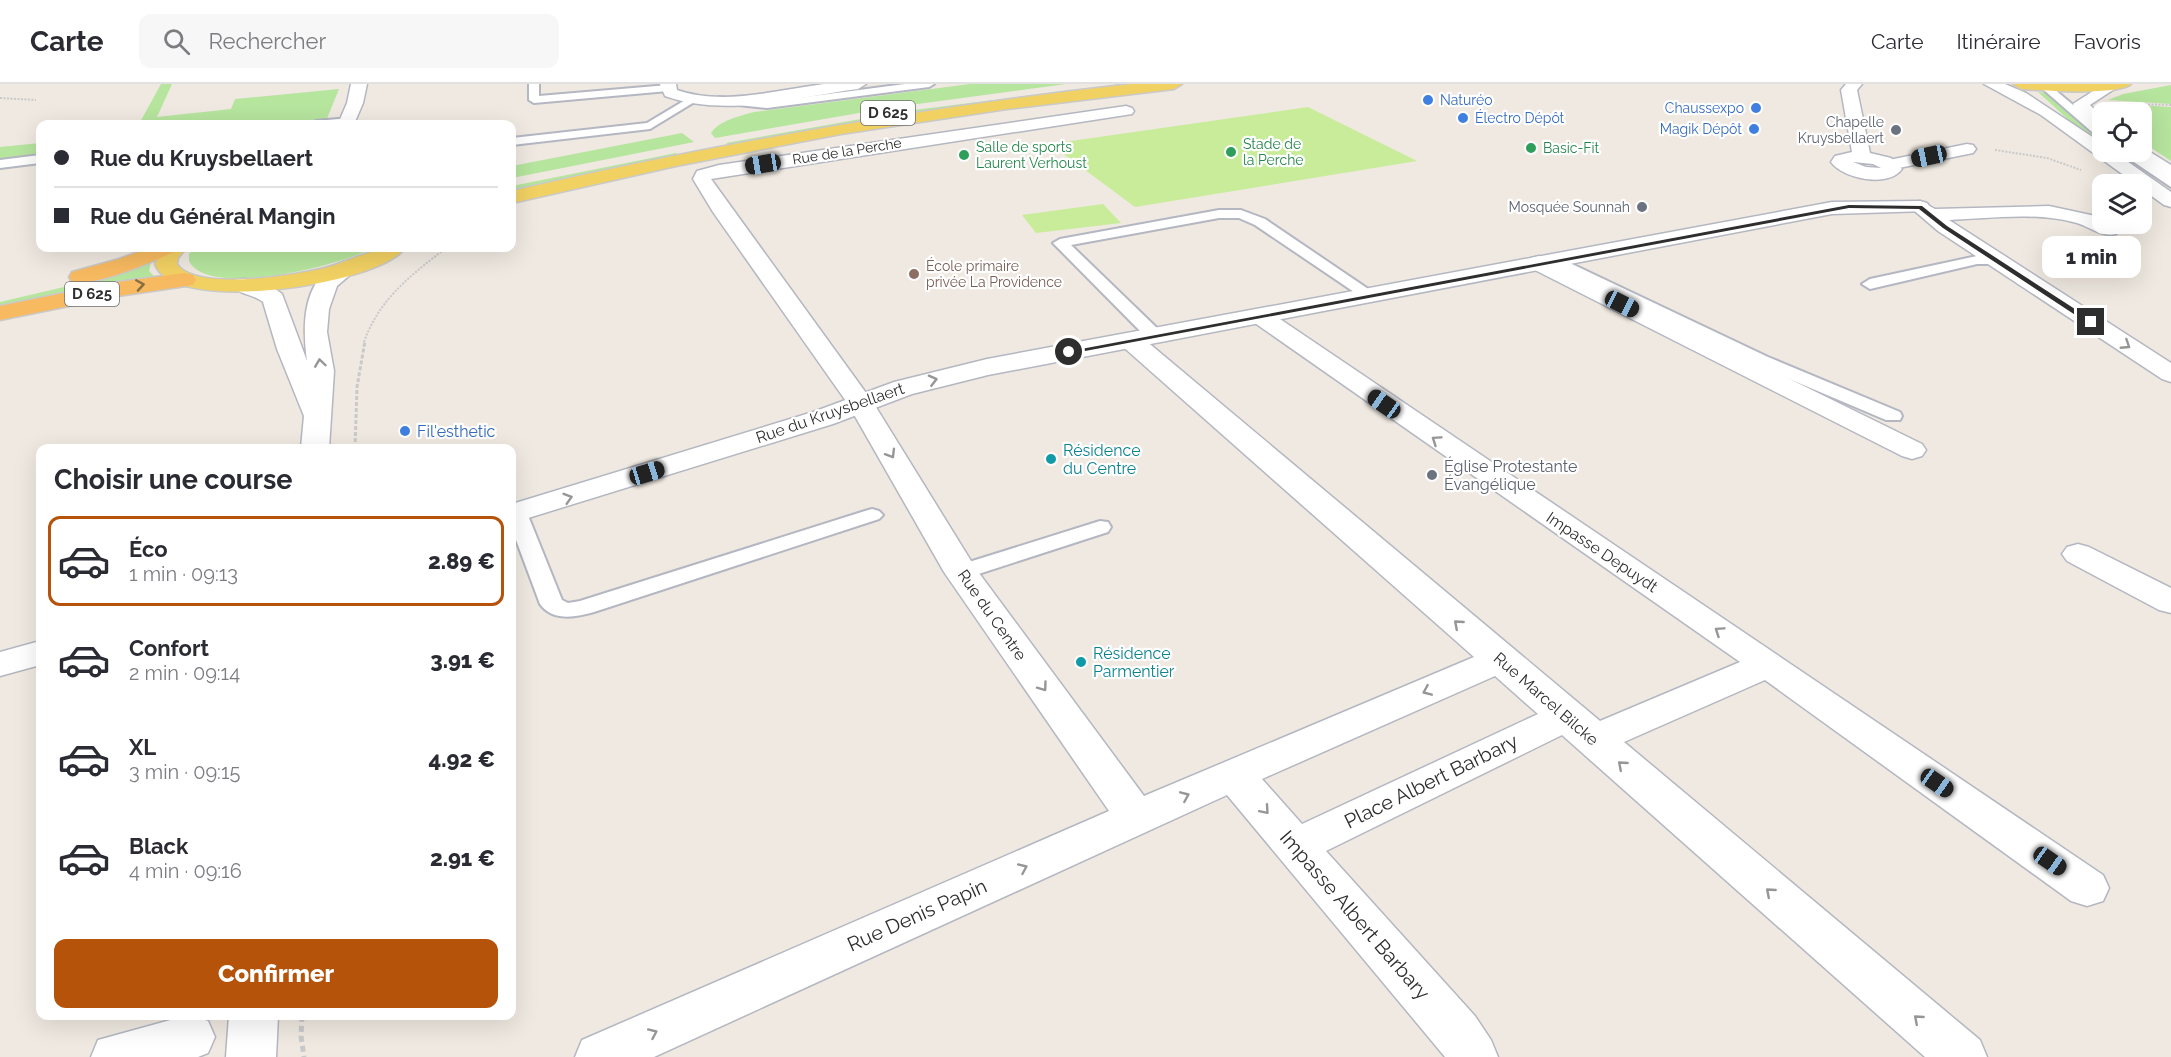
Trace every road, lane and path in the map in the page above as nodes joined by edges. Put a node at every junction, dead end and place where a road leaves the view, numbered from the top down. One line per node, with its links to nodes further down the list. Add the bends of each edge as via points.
1 (359, 84): 23 (street)
2 (534, 84): 13 (lane, via 534,100)
3 (858, 84): 17 (street)
4 (929, 84): 17 (lane, via 767,105)
5 (1107, 84): 36 (main road, D 625, via 859,117)
6 (1174, 84): 38 (main road, D 625, via 1018,101 854,126 674,159)
7 (1854, 84): 33 (street, via 1848,90 1862,158 1844,158 1840,162 1857,170)
8 (1992, 84): 26 (street, via 2030,101)
9 (2021, 84): 10 (main road)
10 (2027, 84): 11 (main road); 26 (lane)
11 (2043, 85): 12 (main road); 25 (lane)
12 (2117, 85): 20 (street, via 2086,99)
13 (668, 86): 15 (street, via 672,95)
14 (0, 98): 16 (path)
15 (692, 99): 17 (street); 27 (lane, via 650,126)
16 (36, 100)
17 (718, 100)
18 (2152, 104): 19 (path)
19 (2171, 105)
20 (2082, 108): 22 (street); 24 (lane)
21 (1126, 111): 58 (street, Rue de la Perche, via 719,171 702,177)
22 (2092, 117)
23 (348, 120)
24 (2092, 124)
25 (2092, 127)
26 (2070, 129): 39 (street)
27 (516, 142)
28 (1967, 149): 33 (street); 34 (path, via 2029,155)
29 (36, 160): 32 (lane)
30 (2152, 160): 35 (street)
31 (2140, 162): 37 (lane)
32 (0, 164)
33 (1885, 169): 40 (street)
34 (2083, 171)
35 (2171, 173)
36 (516, 181)
37 (2171, 183)
38 (516, 196)
39 (2171, 201)
40 (1925, 211): 41 (street, Rue du Kruysbellaert); 46 (street); 47 (street, Rue du Kruysbellaert, via 1832,208)
41 (2044, 212)
42 (156, 252): 52 (highway, D 625, via 111,269)
43 (172, 252): 49 (main road, via 167,267)
44 (385, 252): 48 (main road)
45 (441, 252): 61 (path, via 391,293 371,323 360,357)
46 (1996, 260): 50 (lane, via 1977,260); 57 (street, one-way to 57)
47 (1547, 261): 53 (street, Rue du Kruysbellaert); 59 (lane, via 1762,361); 62 (street)
48 (347, 268): 51 (main road, via 300,279); 60 (street, one-way to 48, via 321,371 315,332 317,309 327,284)
49 (184, 280): 51 (main road); 54 (highway, D 625, one-way to 49, via 127,287)
50 (1870, 284)
51 (243, 285): 60 (street, via 274,299 289,349 315,408)
52 (0, 295)
53 (1369, 295): 55 (street, Rue du Kruysbellaert); 56 (lane, via 1260,222 1241,214 1219,214 1060,243)
54 (0, 313)
55 (1260, 316): 56 (street, Rue du Kruysbellaert); 73 (street, Impasse Depuydt, one-way to 55)
56 (1143, 338): 58 (street, Rue du Kruysbellaert, one-way to 56, via 903,388 969,371); 71 (street, Rue Marcel Bilcke, one-way to 56)
57 (2171, 374)
58 (861, 404): 63 (street, Rue du Kruysbellaert, one-way to 58); 68 (street, Rue du Centre, one-way to 68)
59 (1893, 416)
60 (316, 435)
61 (355, 444)
62 (1912, 450)
63 (516, 513)
64 (872, 515): 65 (lane, via 586,607 565,610 552,604)
65 (516, 519)
66 (1100, 527): 68 (lane)
67 (2078, 554): 69 (street)
68 (961, 572): 76 (street, Rue du Centre, one-way to 76)
69 (2171, 602)
70 (36, 654): 72 (street)
71 (1500, 660): 74 (street, Rue Marcel Bilcke); 75 (street, one-way to 75)
72 (0, 664)
73 (1768, 664): 74 (street, via 1623,728); 78 (street, Impasse Depuydt)
74 (1578, 728): 77 (street, Place Albert Barbary); 87 (street, Rue Marcel Bilcke, one-way to 74)
75 (1234, 775): 76 (street, Rue Denis Papin, one-way to 75); 77 (street, Impasse Albert Barbary, one-way to 77)
76 (1136, 817): 85 (street, Rue Denis Papin, one-way to 76)
77 (1296, 846): 86 (street, Impasse Albert Barbary, via 1457,1032)
78 (2087, 888)
79 (255, 1020): 83 (street)
80 (302, 1020): 84 (path)
81 (190, 1037): 82 (street)
82 (116, 1057)
83 (251, 1057)
84 (304, 1057)
85 (600, 1057)
86 (1473, 1057)
87 (1962, 1057)

